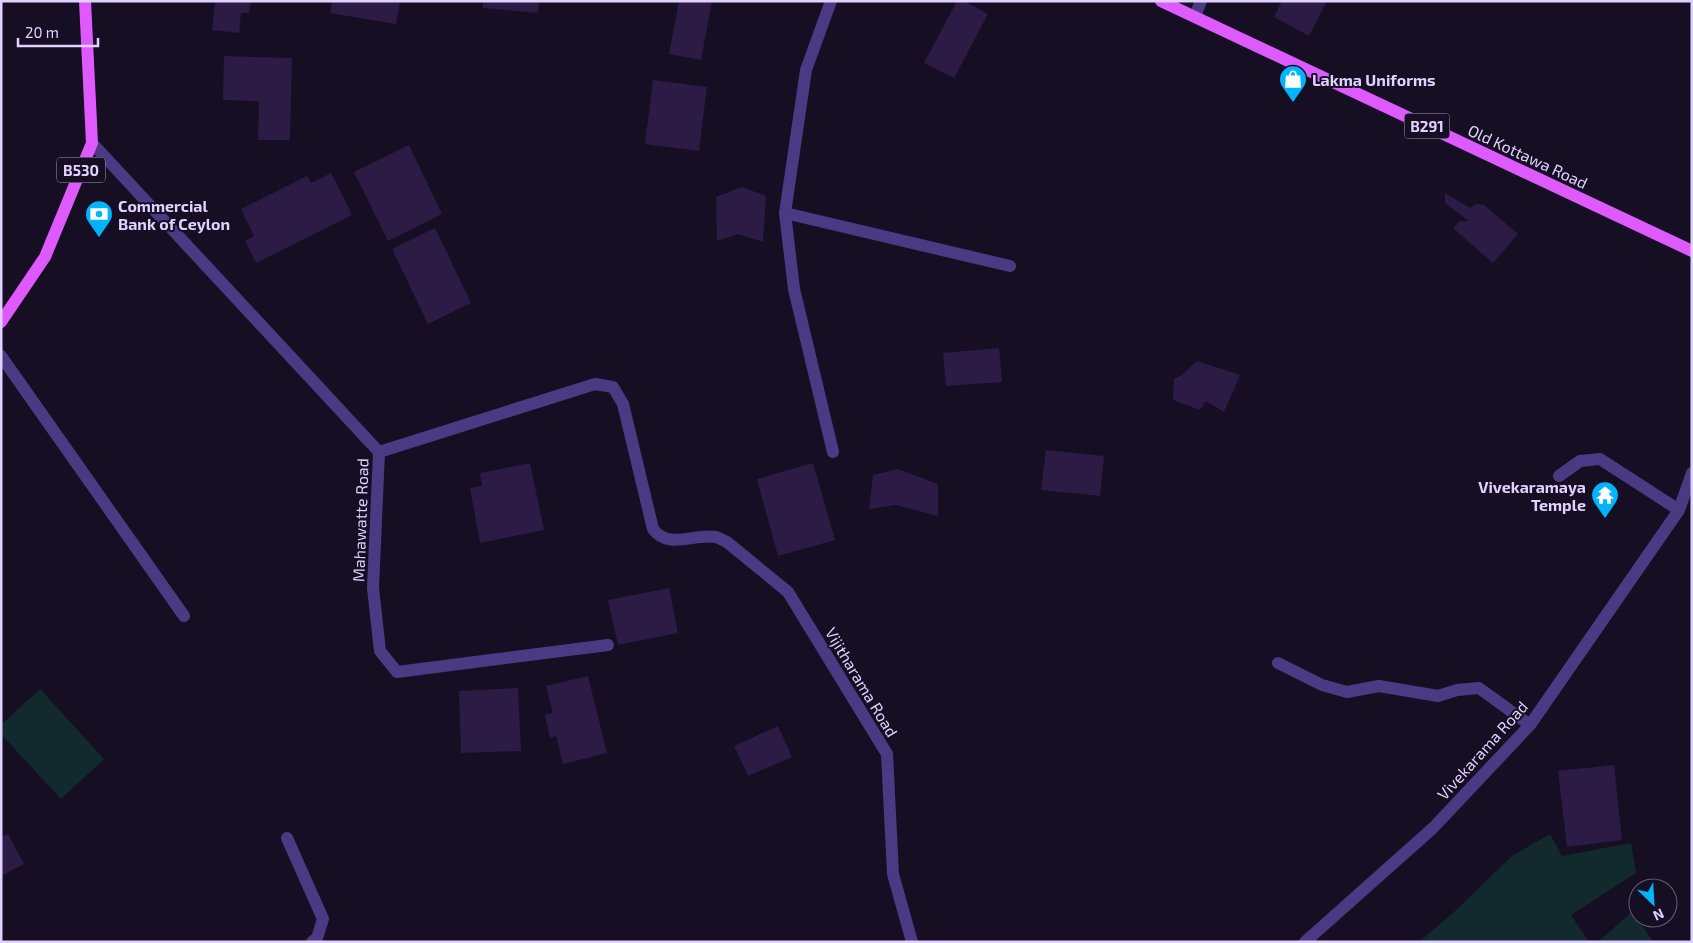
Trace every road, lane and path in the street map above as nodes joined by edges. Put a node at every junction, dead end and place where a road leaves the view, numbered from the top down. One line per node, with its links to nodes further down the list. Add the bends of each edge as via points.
1 (84, 1): 6 (main road, B530)
2 (831, 1): 7 (street, via 806,70)
3 (1161, 1): 5 (main road, Old Kottawa Road / B291)
4 (1201, 1): 5 (street)
5 (1195, 16): 8 (main road, Old Kottawa Road / B291)
6 (92, 143): 10 (main road, B530, via 45,256); 12 (street, Mahawatte Road)
7 (785, 213): 9 (street); 13 (street, via 794,289)
8 (1692, 251)
9 (1010, 266)
10 (1, 322)
11 (1, 356): 17 (street)
12 (379, 452): 18 (street, Mahawatte Road, via 373,588 380,651 397,672); 23 (street, Vijitharama Road, via 595,384 613,388 623,404 657,535 671,540 714,537 727,542 788,592 887,754 893,874)
13 (833, 452)
14 (1692, 473): 16 (street, Vivekarama Road)
15 (1559, 476): 16 (street, via 1580,461 1600,460)
16 (1679, 510): 20 (street, Vivekarama Road)
17 (184, 616)
18 (608, 645)
19 (1278, 663): 20 (street, via 1322,685 1347,692 1379,686 1438,696 1480,688)
20 (1530, 725): 24 (street, Vivekarama Road, via 1433,828)
21 (287, 838): 22 (street, via 323,919 317,938)
22 (312, 942)
23 (912, 942)
24 (1305, 942)

